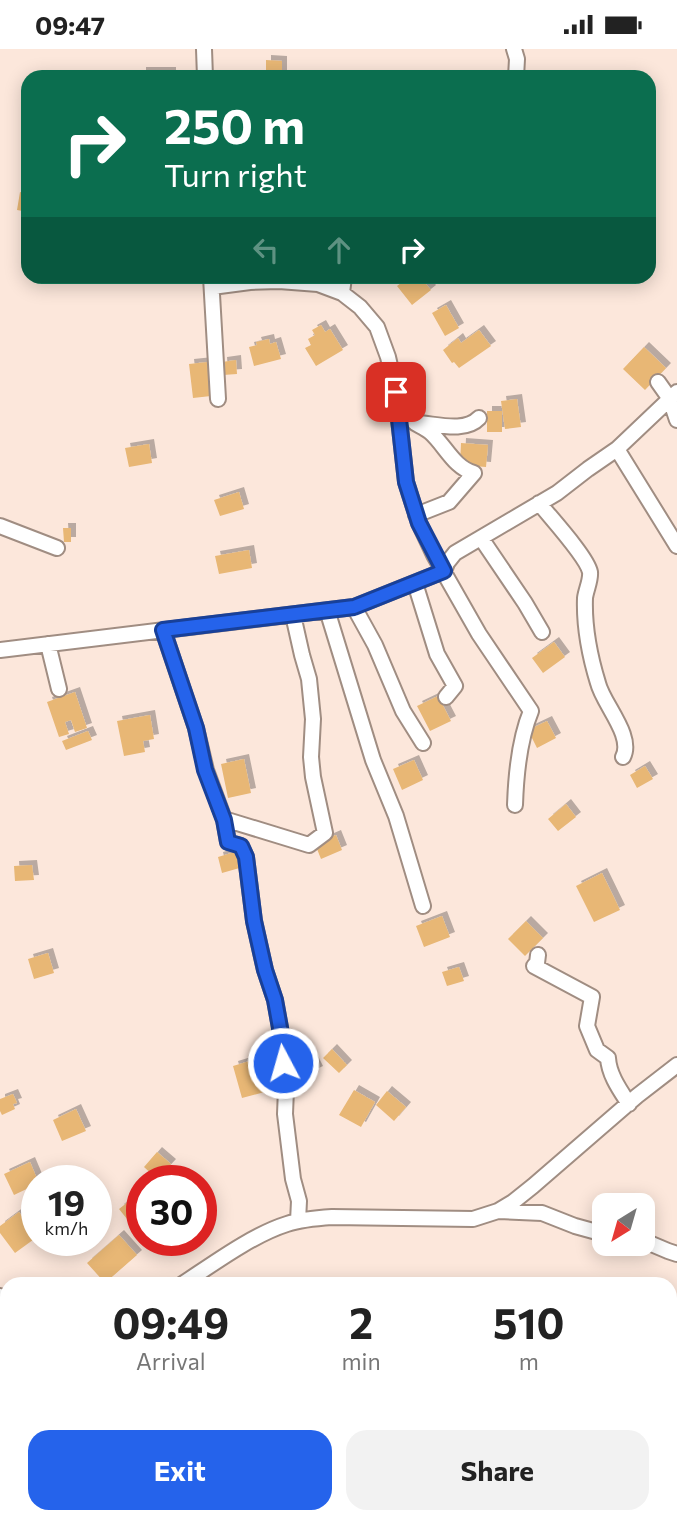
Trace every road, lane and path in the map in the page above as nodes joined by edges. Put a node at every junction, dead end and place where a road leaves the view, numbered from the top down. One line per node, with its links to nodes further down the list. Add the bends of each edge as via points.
1 (204, 49): 3 (street)
2 (514, 49): 4 (street)
3 (205, 70)
4 (516, 70)
5 (211, 284): 11 (street)
6 (318, 284): 8 (street)
7 (343, 284): 8 (street)
8 (342, 293): 15 (street, via 377,327 388,357)
9 (658, 382): 10 (street)
10 (673, 395): 13 (street); 16 (street)
11 (218, 399)
12 (479, 418): 14 (street, via 461,427)
13 (677, 420)
14 (415, 423): 15 (street); 18 (street, via 474,473 449,502)
15 (401, 430): 18 (street, via 406,482)
16 (617, 449): 17 (street); 21 (street)
17 (539, 503): 20 (street); 35 (street, via 585,561 590,574 586,623 598,686 624,739)
18 (416, 515): 23 (street)
19 (0, 526): 22 (street)
20 (481, 538): 23 (street, via 455,553); 29 (street)
21 (677, 546)
22 (57, 548)
23 (444, 571): 24 (street); 36 (street, via 479,634 531,711 516,776)
24 (415, 583): 25 (street); 33 (street, via 437,654 455,686)
25 (354, 607): 26 (street); 34 (street)
26 (327, 610): 27 (street); 38 (street)
27 (293, 615): 28 (street); 37 (street, via 309,679 313,777 326,833 309,845)
28 (163, 630): 30 (street); 37 (street)
29 (542, 632)
30 (47, 644): 31 (street); 32 (street)
31 (0, 649)
32 (59, 689)
33 (446, 697)
34 (423, 743)
35 (622, 757)
36 (515, 805)
37 (224, 820): 43 (street, via 228,842 241,846 246,857 254,921 290,1080 285,1114)
38 (423, 907)
39 (538, 955): 41 (street, via 534,967 592,997 587,1026)
40 (677, 1065): 41 (street)
41 (629, 1104): 42 (street)
42 (498, 1211): 43 (street, via 473,1219 332,1217); 44 (street, via 542,1213)
43 (298, 1221): 47 (street, via 246,1243)
44 (592, 1231)
45 (655, 1246): 46 (street)
46 (677, 1254)
47 (193, 1277)

